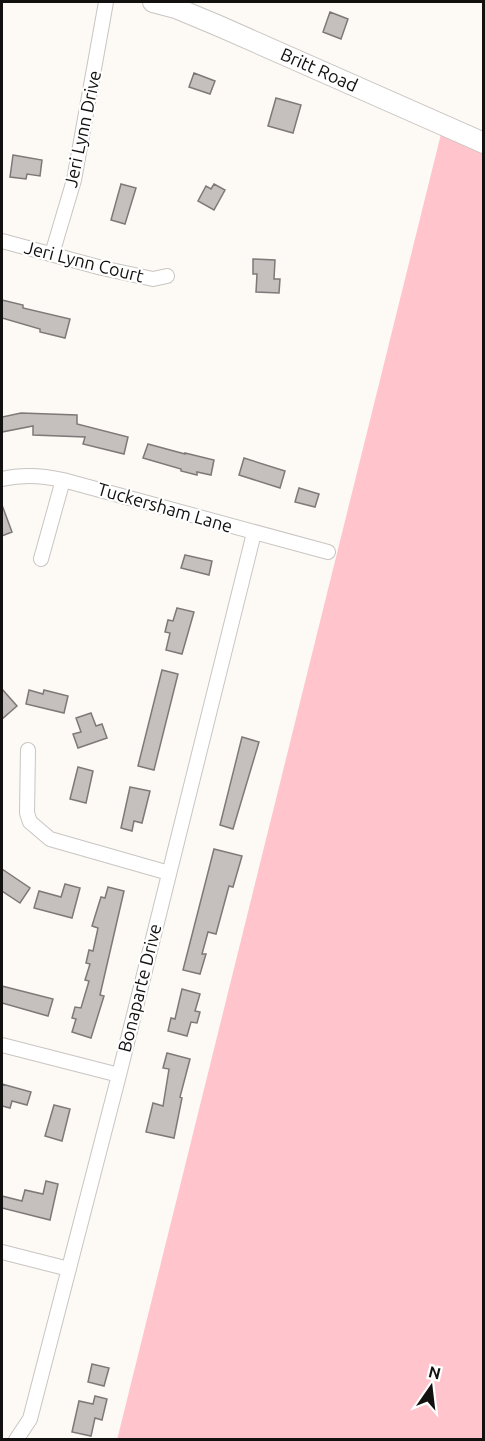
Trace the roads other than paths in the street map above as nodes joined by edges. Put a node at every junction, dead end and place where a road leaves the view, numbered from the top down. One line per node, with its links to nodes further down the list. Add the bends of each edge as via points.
1 (106, 2): 5 (street, Jeri Lynn Drive, via 74,180)
2 (153, 2): 3 (street, Britt Road, via 219,26)
3 (483, 143)
4 (2, 241): 5 (street, Jeri Lynn Court)
5 (52, 254): 6 (street, Jeri Lynn Court, via 153,279)
6 (167, 276)
7 (2, 479): 8 (street, Tuckersham Lane, via 42,475)
8 (63, 480): 9 (street, Tuckersham Lane); 11 (street)
9 (254, 533): 10 (street, Tuckersham Lane); 13 (street, Bonaparte Drive)
10 (328, 552)
11 (41, 559)
12 (28, 750): 13 (street, via 30,822 50,839)
13 (169, 873): 15 (street, Bonaparte Drive)
14 (2, 1045): 15 (street)
15 (119, 1075): 17 (street, Bonaparte Drive)
16 (2, 1252): 17 (street)
17 (69, 1269): 18 (street, Bonaparte Drive, via 30,1419)
18 (16, 1440)

